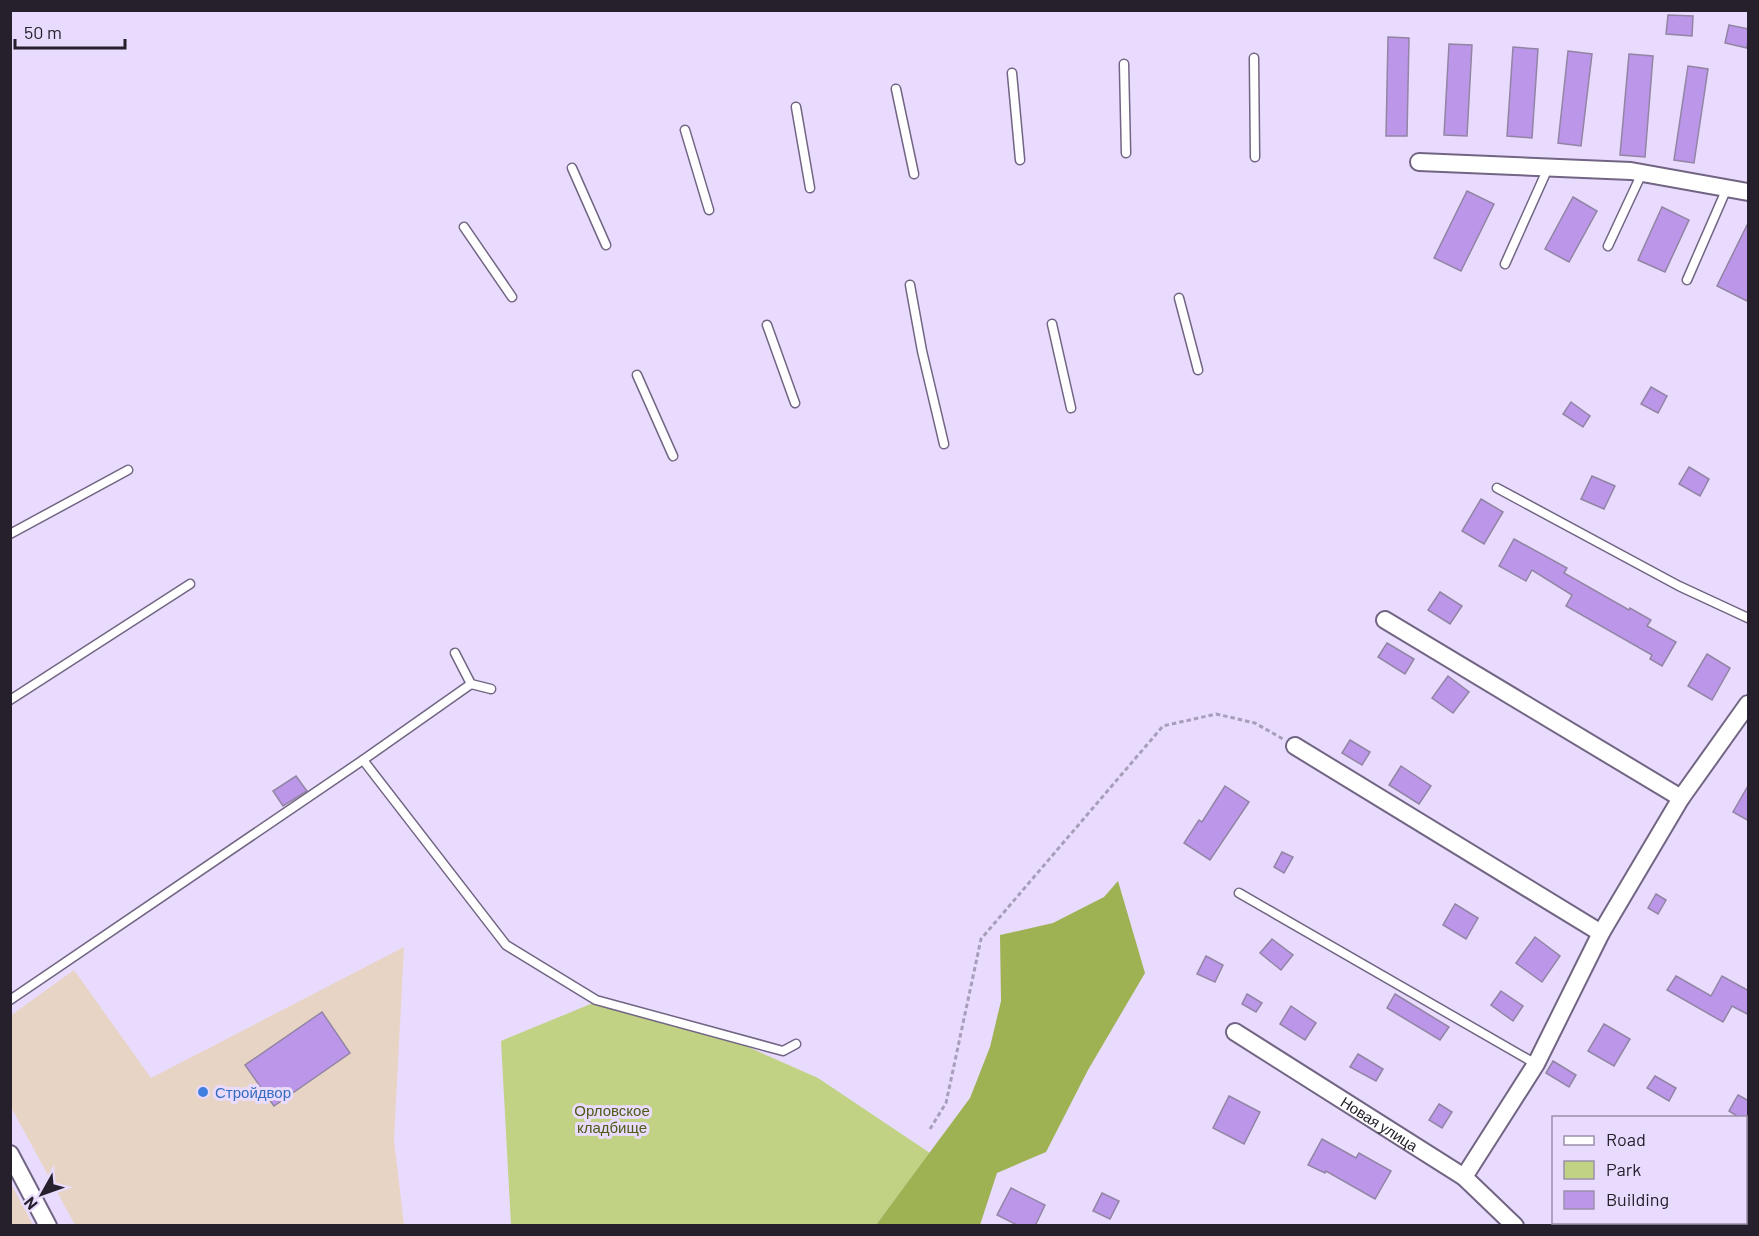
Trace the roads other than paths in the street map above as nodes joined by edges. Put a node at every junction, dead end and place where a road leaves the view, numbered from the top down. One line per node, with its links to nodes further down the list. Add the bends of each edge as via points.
1 (1254, 58): 8 (lane)
2 (1124, 64): 7 (lane)
3 (1012, 73): 9 (lane)
4 (896, 89): 14 (lane)
5 (796, 107): 15 (lane)
6 (685, 130): 18 (lane)
7 (1126, 153)
8 (1255, 157)
9 (1020, 160)
10 (1419, 162): 12 (street)
11 (572, 168): 20 (lane)
12 (1548, 168): 13 (street); 22 (lane)
13 (1642, 173): 16 (street); 21 (lane)
14 (914, 174)
15 (810, 188)
16 (1727, 188): 17 (street); 23 (lane)
17 (1749, 192)
18 (709, 210)
19 (464, 227): 25 (lane)
20 (606, 245)
21 (1608, 246)
22 (1505, 264)
23 (1687, 280)
24 (910, 285): 33 (lane)
25 (512, 297)
26 (1179, 298): 29 (lane)
27 (1052, 324): 32 (lane)
28 (767, 325): 31 (lane)
29 (1198, 370)
30 (637, 375): 34 (lane)
31 (795, 404)
32 (1071, 408)
33 (944, 444)
34 (674, 456)
35 (128, 470): 37 (lane)
36 (1497, 488): 39 (lane, via 1679,586)
37 (10, 534)
38 (190, 584): 44 (lane)
39 (1749, 618)
40 (1385, 620): 48 (street)
41 (455, 653): 42 (lane)
42 (471, 684): 43 (lane); 47 (lane)
43 (491, 689)
44 (10, 700)
45 (1749, 704): 48 (street)
46 (1295, 746): 50 (street)
47 (363, 760): 51 (lane); 53 (lane, via 506,945 596,1000 783,1051)
48 (1681, 798): 50 (street)
49 (1239, 893): 54 (lane)
50 (1601, 933): 54 (street)
51 (10, 1000)
52 (1235, 1032): 56 (street, Новая улица)
53 (796, 1044)
54 (1536, 1064): 56 (street)
55 (10, 1154): 57 (street)
56 (1464, 1177): 58 (street, Новая улица)
57 (48, 1226)
58 (1515, 1226)

